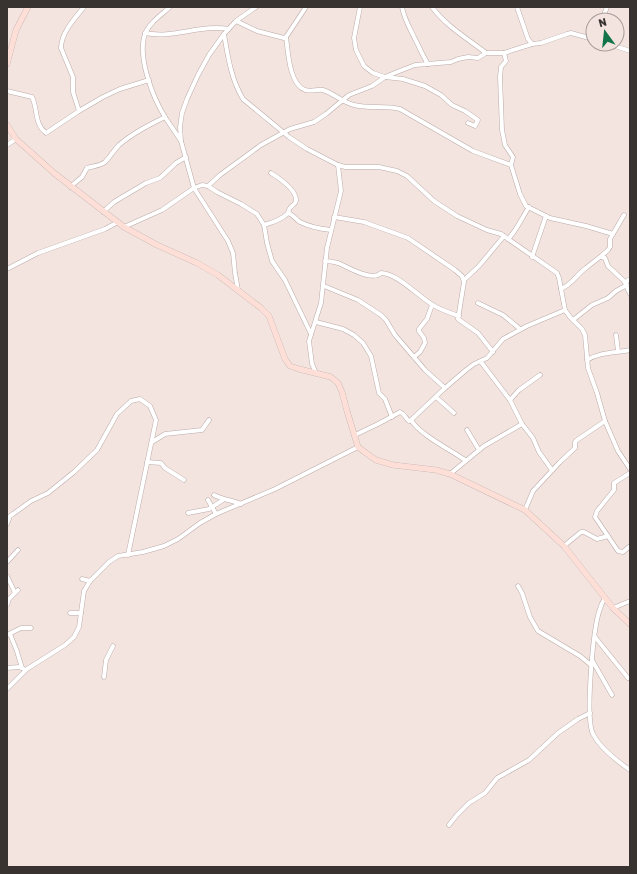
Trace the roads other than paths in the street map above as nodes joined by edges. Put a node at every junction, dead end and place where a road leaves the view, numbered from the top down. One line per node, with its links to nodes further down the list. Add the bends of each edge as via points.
1 (28, 7): 19 (main road, via 16,30)
2 (84, 7): 25 (street, via 69,26 61,44 73,77 73,92)
3 (170, 7): 12 (street)
4 (256, 7): 10 (street)
5 (306, 7): 14 (street)
6 (360, 7): 21 (street, via 354,38 356,50 364,66)
7 (402, 7): 20 (street, via 406,22)
8 (432, 7): 17 (street, via 451,26)
9 (517, 7): 16 (street)
10 (236, 22): 11 (street); 14 (street, via 257,31)
11 (229, 29): 12 (street); 13 (street)
12 (145, 33): 22 (street, via 142,49)
13 (224, 34): 29 (street, via 231,74 238,91); 31 (street, via 198,75 187,100 182,113)
14 (286, 37): 24 (street, via 291,70 298,85 311,91 322,89)
15 (585, 37): 16 (street, via 571,33 541,44)
16 (532, 44): 18 (street)
17 (486, 53): 18 (street); 20 (street, via 478,58 468,57)
18 (504, 53): 35 (street, via 506,61 501,67 500,77 502,130 505,145 513,157)
19 (7, 64)
20 (428, 64): 21 (street, via 415,65)
21 (385, 78): 24 (street); 27 (street, via 403,79 425,86 478,120 475,126)
22 (149, 80): 25 (street, via 120,89); 26 (street)
23 (7, 90): 25 (street, via 32,98 36,118 46,133)
24 (342, 101): 29 (street, via 314,122); 35 (street, via 374,108 400,109 473,151)
25 (79, 111)
26 (165, 118): 31 (street); 38 (street, via 130,136 101,164 87,168 82,178)
27 (468, 123)
28 (7, 125): 30 (main road)
29 (284, 132): 34 (street, via 307,149); 37 (street, via 240,160)
30 (16, 139): 32 (street); 38 (main road)
31 (181, 141): 33 (street)
32 (7, 145)
33 (186, 157): 39 (street); 41 (street, via 160,178 146,183 114,202)
34 (338, 165): 45 (street, via 341,191); 51 (street, via 397,171 457,216)
35 (511, 165): 40 (street, via 524,204)
36 (271, 173): 42 (street, via 283,180 294,194 296,200)
37 (208, 186): 39 (street); 47 (street, via 257,214)
38 (70, 187): 41 (main road)
39 (194, 188): 48 (street, via 162,210); 61 (street, via 234,254)
40 (529, 207): 44 (street); 51 (street, via 513,234)
41 (104, 212): 46 (main road)
42 (288, 213): 47 (street); 49 (street, via 316,228)
43 (624, 215): 50 (street)
44 (546, 216): 50 (street); 52 (street)
45 (334, 217): 49 (street); 57 (street, via 364,222 414,241 455,270)
46 (118, 222): 48 (main road); 55 (street)
47 (264, 225): 70 (street, via 272,261 285,280)
48 (124, 227): 61 (main road, via 197,263)
49 (331, 230): 54 (street)
50 (613, 234): 53 (street, via 610,247)
51 (506, 237): 52 (street); 57 (street)
52 (532, 257): 60 (street, via 557,273)
53 (601, 257): 58 (street, via 605,258 608,266); 60 (street, via 585,268 570,284)
54 (325, 261): 59 (street); 64 (street, via 373,276 381,272 386,273)
55 (7, 269)
56 (630, 279): 58 (street)
57 (464, 280): 66 (street)
58 (627, 284): 62 (street); 67 (street, via 608,298 592,304)
59 (324, 286): 68 (street); 75 (street, via 349,296 381,316)
60 (561, 288): 65 (street)
61 (238, 290): 78 (main road, via 269,316 290,366)
62 (630, 294)
63 (478, 304): 69 (street, via 502,315)
64 (432, 305): 66 (street); 75 (street, via 428,319 419,330 425,343)
65 (565, 310): 67 (street); 69 (street)
66 (459, 316): 74 (street, via 459,320 482,336)
67 (573, 320): 76 (street, via 582,328 585,335)
68 (316, 322): 70 (street); 84 (street, via 343,329 363,343 371,356 379,393 385,399)
69 (520, 330): 74 (street, via 499,342)
70 (311, 334): 78 (street, via 310,350)
71 (616, 335): 73 (street)
72 (630, 350): 73 (street)
73 (618, 351): 76 (street)
74 (493, 352): 77 (street)
75 (414, 357): 80 (street)
76 (587, 360): 87 (street)
77 (481, 362): 80 (street, via 474,364); 82 (street)
78 (316, 373): 90 (main road, via 331,377 338,383)
79 (540, 376): 82 (street)
80 (445, 388): 81 (street)
81 (436, 397): 83 (street); 86 (street)
82 (510, 400): 88 (street)
83 (454, 413)
84 (392, 417): 86 (street, via 400,412 408,420); 90 (street)
85 (209, 420): 91 (street, via 202,430 165,434)
86 (412, 420): 94 (street, via 414,425 428,436)
87 (605, 421): 96 (street); 97 (street, via 577,440 575,448)
88 (522, 424): 93 (street); 97 (street)
89 (467, 430): 93 (street)
90 (355, 435): 92 (main road)
91 (152, 442): 95 (street); 109 (street, via 155,416 150,406 136,399 117,414 97,450 48,493 10,516)
92 (358, 447): 99 (main road, via 376,460 393,465); 104 (street)
93 (479, 450): 94 (street)
94 (465, 460): 99 (street)
95 (147, 462): 100 (street, via 161,463); 114 (street)
96 (630, 469)
97 (552, 470): 106 (street, via 533,491)
98 (630, 473): 110 (street, via 614,483 614,490 595,516)
99 (450, 474): 106 (main road)
100 (184, 480)
101 (214, 495): 103 (street)
102 (208, 500): 105 (street)
103 (223, 500): 104 (street); 105 (street)
104 (241, 504): 108 (street)
105 (212, 507): 107 (street); 108 (street)
106 (525, 510): 111 (main road)
107 (188, 513)
108 (216, 514): 114 (street, via 164,546)
109 (7, 524)
110 (608, 536): 111 (street, via 596,539 583,531); 112 (street, via 620,553)
111 (564, 546): 121 (main road)
112 (630, 546)
113 (18, 550): 115 (street)
114 (128, 555): 118 (street, via 118,556 109,562)
115 (7, 562)
116 (7, 576): 120 (street, via 16,591)
117 (82, 579): 118 (street)
118 (90, 581): 126 (street, via 84,591)
119 (518, 586): 133 (street, via 538,631)
120 (8, 598): 123 (street)
121 (605, 598): 124 (main road); 130 (street, via 599,610)
122 (630, 601): 124 (street)
123 (7, 605)
124 (612, 608): 127 (main road)
125 (70, 613): 126 (street)
126 (81, 613): 135 (street, via 74,637)
127 (630, 624)
128 (31, 628): 129 (street, via 21,628)
129 (8, 635): 135 (street)
130 (595, 637): 132 (street); 137 (street)
131 (113, 646): 136 (street, via 106,660)
132 (592, 659): 133 (street); 139 (street)
133 (591, 665): 140 (street)
134 (7, 668): 135 (street)
135 (25, 669): 138 (street)
136 (104, 677)
137 (628, 678)
138 (7, 689)
139 (612, 695)
140 (590, 713): 141 (street, via 593,734 613,758); 142 (street, via 558,733 529,760 496,778 485,793 469,803)
141 (630, 770)
142 (449, 825)

